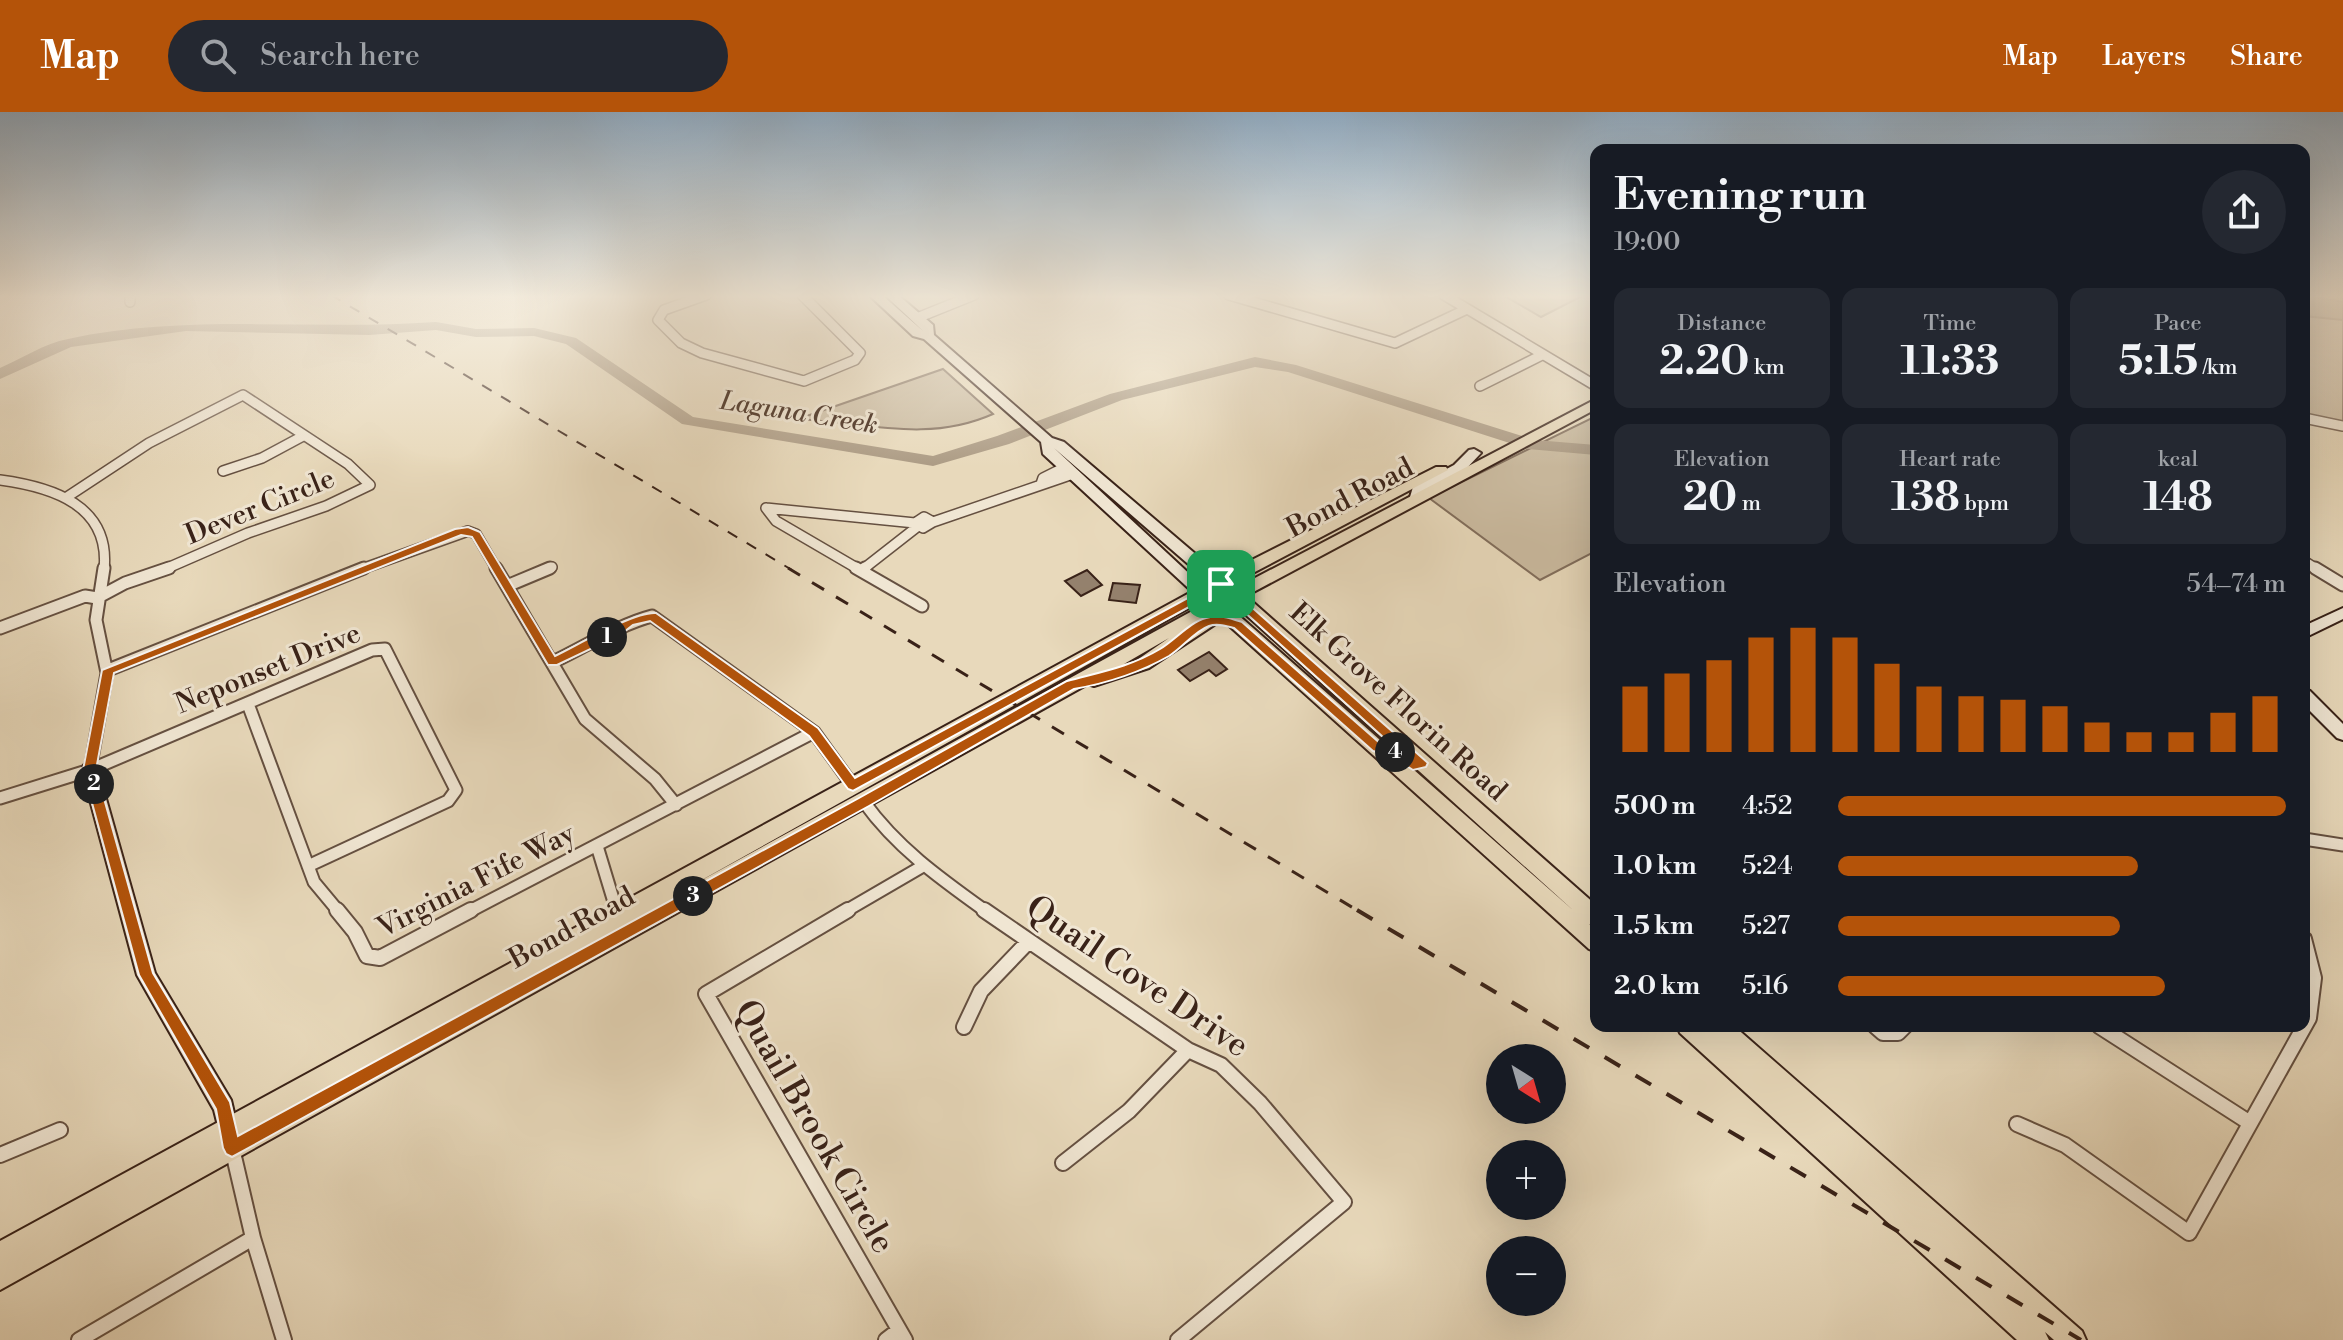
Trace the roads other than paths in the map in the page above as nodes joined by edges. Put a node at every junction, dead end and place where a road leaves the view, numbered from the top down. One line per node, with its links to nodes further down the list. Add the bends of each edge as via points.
1 (701, 352): 2 (street, via 804,381 851,362)
2 (859, 352)
3 (946, 352): 14 (main road, Elk Grove Florin Road)
4 (1538, 352): 5 (street)
5 (1542, 355): 6 (street); 7 (street)
6 (1590, 384)
7 (1480, 386)
8 (1590, 392): 11 (main road, Bond Road)
9 (1590, 406): 11 (main road, Bond Road)
10 (2310, 419): 12 (street)
11 (1549, 423): 15 (main road, Bond Road)
12 (2343, 426)
13 (303, 436): 17 (street); 20 (street, Dever Circle, via 243,395 149,443); 28 (street, Dever Circle, via 350,463 370,485)
14 (1047, 441): 16 (main road, Elk Grove Florin Road, via 1048,451); 19 (main road, Elk Grove Florin Road, via 1059,445)
15 (1484, 453): 27 (main road, Bond Road, via 1417,497); 27 (main road, Bond Road, via 1322,529)
16 (1069, 470): 19 (main road, via 1073,465); 21 (street, via 1051,484 927,528); 29 (main road, Elk Grove Florin Road)
17 (223, 471)
18 (0, 480): 20 (street)
19 (1105, 485): 27 (main road, Elk Grove Florin Road)
20 (67, 497): 28 (street, via 86,511 101,533 105,560)
21 (916, 525): 24 (street); 24 (street, via 766,508 776,521)
22 (2310, 565): 25 (street)
23 (552, 567): 26 (street)
24 (862, 570): 30 (street)
25 (2343, 585)
26 (507, 586): 35 (street); 36 (street, via 476,534 459,532)
27 (1227, 590): 29 (main road, Bond Road); 45 (main road, Elk Grove Florin Road)
28 (97, 598): 33 (street, via 85,596); 36 (street, via 96,635)
29 (1209, 599): 32 (main road, Elk Grove Florin Road); 37 (main road, Bond Road); 47 (main road, Bond Road, via 964,723 923,758)
30 (922, 606)
31 (2343, 613): 34 (main road)
32 (1238, 625): 37 (main road, via 1206,622 1143,664); 44 (main road, Elk Grove Florin Road)
33 (0, 628)
34 (2310, 632)
35 (553, 662): 42 (street, Quail Cove Drive, via 629,622 652,616); 50 (street, via 585,719 604,740 663,783)
36 (108, 670): 46 (street)
37 (1071, 685): 47 (main road, Bond Road)
38 (2310, 701): 41 (main road)
39 (248, 704): 46 (street, Neponset Drive); 55 (street, Virginia Fife Way); 55 (street, Neponset Drive, via 385,649 456,790 448,801)
40 (2310, 708): 41 (main road)
41 (2327, 719): 43 (main road)
42 (814, 732): 47 (street, Quail Cove Drive); 50 (street, Virginia Fife Way)
43 (2343, 734)
44 (1377, 748): 45 (main road, via 1395,752 1413,765); 48 (main road, Elk Grove Florin Road)
45 (1421, 763): 51 (main road, Elk Grove Florin Road)
46 (90, 770): 49 (street, Neponset Drive); 72 (main road, via 146,975 224,1107)
47 (858, 794): 56 (street, Quail Cove Drive, via 882,827); 58 (main road, Bond Road); 61 (main road, Bond Road, via 736,872)
48 (1429, 794): 51 (main road, via 1442,796); 57 (main road, Elk Grove Florin Road)
49 (0, 798)
50 (676, 805): 54 (street, Virginia Fife Way)
51 (1498, 832): 57 (main road, Elk Grove Florin Road)
52 (2310, 840): 53 (street)
53 (2343, 845)
54 (597, 846): 55 (street, Virginia Fife Way, via 380,958 367,956); 58 (street)
55 (308, 866)
56 (923, 866): 59 (street, Quail Cove Drive); 78 (street, Quail Brook Circle, via 706,994)
57 (1589, 916)
58 (618, 917): 61 (main road, via 613,931 514,986); 72 (main road, Bond Road)
59 (1028, 942): 63 (street, via 975,998); 68 (street, Quail Cove Drive)
60 (2310, 959): 62 (street, via 2315,975)
61 (493, 1005): 72 (main road, Bond Road)
62 (2310, 1010)
63 (964, 1027)
64 (1695, 1032): 82 (main road)
65 (1725, 1032): 83 (main road)
66 (2108, 1032): 69 (street)
67 (2298, 1032): 69 (street)
68 (1188, 1050): 74 (street, via 1133,1110); 81 (street, Quail Cove Drive, via 1221,1065 1244,1085 1344,1202)
69 (2250, 1123): 70 (street, via 2189,1233 2065,1145)
70 (2017, 1124)
71 (60, 1130): 73 (street)
72 (230, 1138): 75 (street); 76 (main road, Bond Road); 77 (main road, Bond Road)
73 (0, 1155)
74 (1063, 1163)
75 (253, 1238): 79 (street); 80 (street)
76 (0, 1254)
77 (0, 1278)
78 (897, 1337)
79 (79, 1340)
80 (284, 1340)
81 (1178, 1340)
82 (2036, 1340)
83 (2073, 1340)

